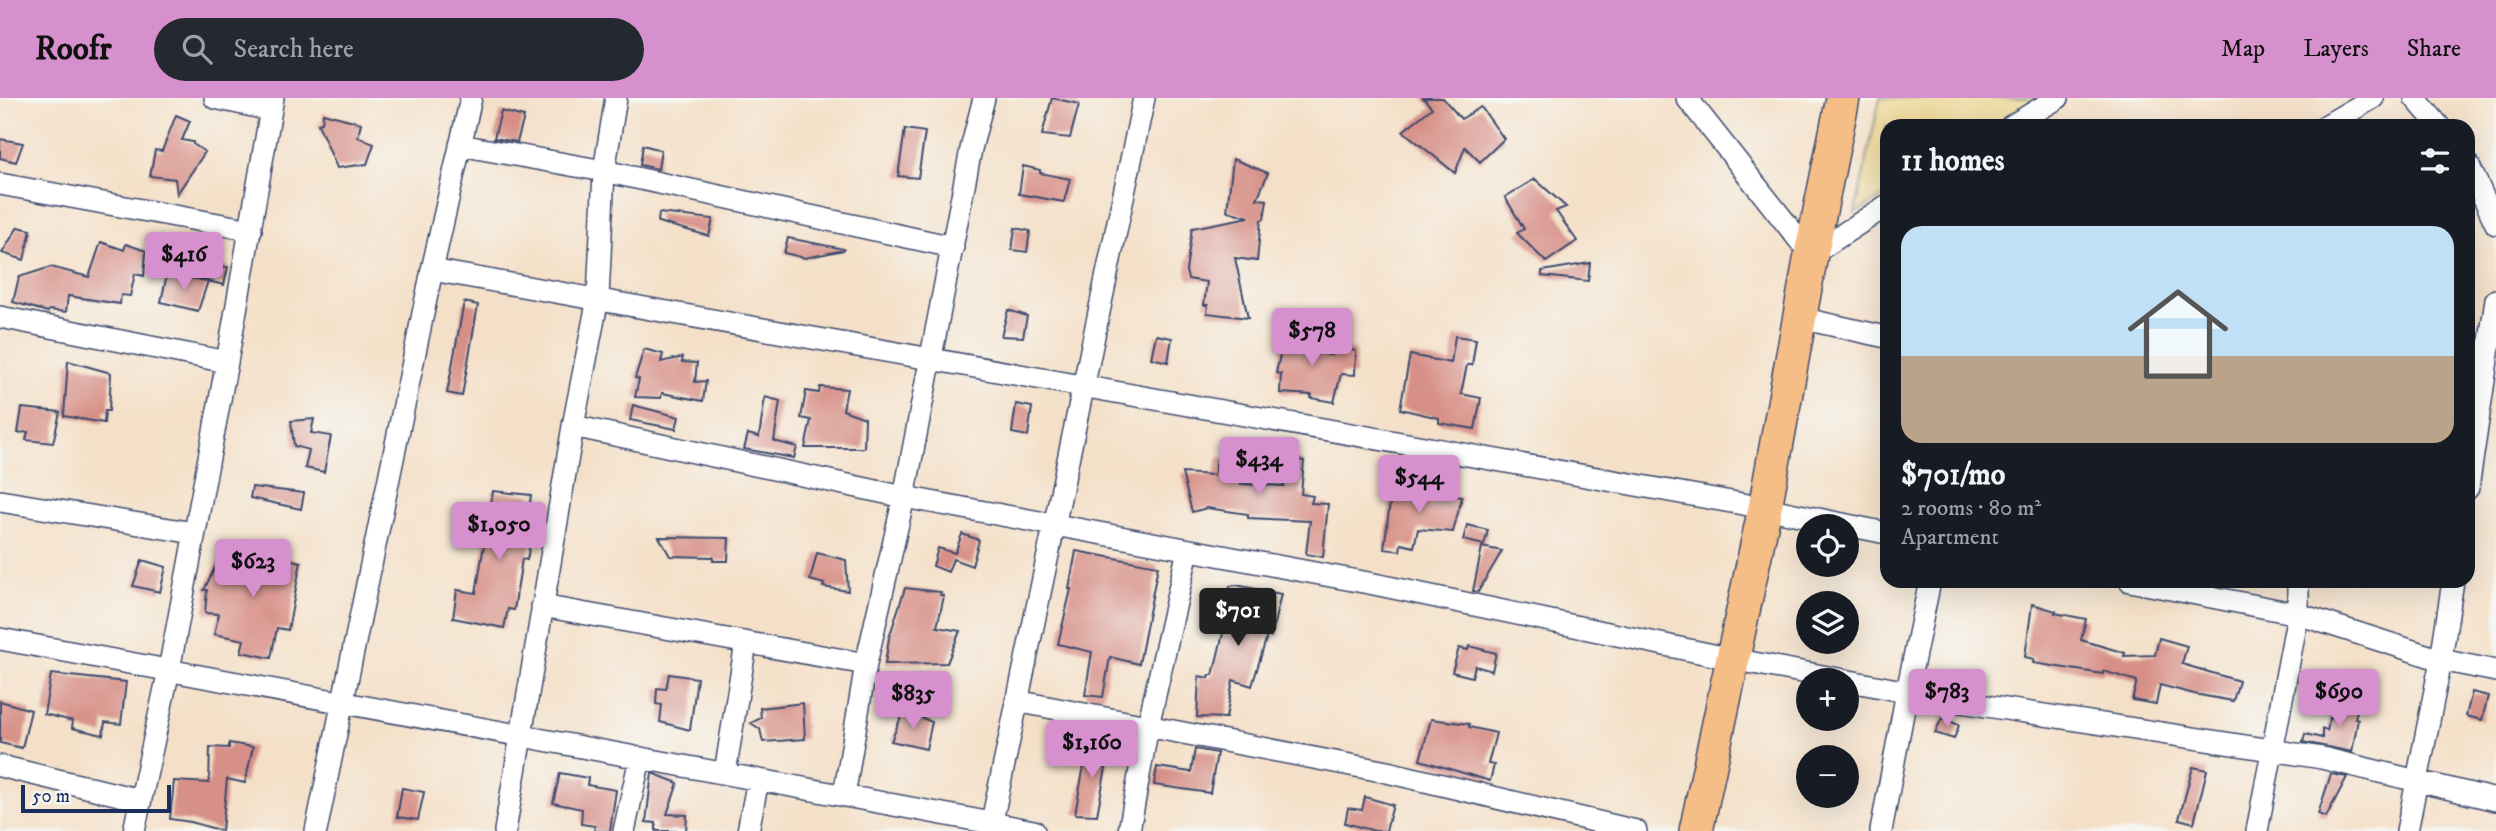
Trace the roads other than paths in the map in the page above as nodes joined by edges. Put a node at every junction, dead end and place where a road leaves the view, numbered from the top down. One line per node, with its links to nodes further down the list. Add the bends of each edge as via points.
1 (215, 98): 11 (street)
2 (471, 98): 15 (street)
3 (616, 98): 16 (street)
4 (984, 98): 22 (street)
5 (1144, 98): 33 (street)
6 (1687, 98): 23 (street)
7 (1843, 98): 23 (main road)
8 (2058, 98): 12 (street)
9 (2373, 98): 13 (street)
10 (2415, 98): 14 (street)
11 (272, 104): 21 (street)
12 (2023, 119)
13 (2337, 119)
14 (2433, 119)
15 (460, 145): 16 (street); 24 (street)
16 (604, 171): 22 (street); 25 (street)
17 (2475, 178): 20 (street)
18 (0, 184): 21 (street)
19 (1880, 210): 23 (street)
20 (2496, 224)
21 (251, 230): 31 (street)
22 (953, 247): 30 (street)
23 (1811, 255): 28 (main road)
24 (432, 270): 25 (street); 57 (street)
25 (597, 298): 30 (street); 34 (street)
26 (2496, 300): 32 (street)
27 (0, 317): 31 (street)
28 (1800, 318): 29 (street); 38 (main road)
29 (1880, 336)
30 (931, 360): 33 (street); 36 (street)
31 (227, 362): 41 (street)
32 (2491, 364): 35 (street)
33 (1082, 387): 38 (street); 39 (street)
34 (573, 426): 36 (street); 47 (street)
35 (2475, 450)
36 (904, 497): 39 (street); 53 (street)
37 (0, 501): 41 (street)
38 (1765, 508): 40 (street); 51 (main road)
39 (1053, 525): 42 (street); 58 (street)
40 (1880, 532)
41 (194, 533): 54 (street)
42 (1188, 550): 51 (street); 59 (street)
43 (1929, 588): 56 (street)
44 (2166, 588): 48 (street)
45 (2298, 588): 48 (street)
46 (2452, 588): 52 (street)
47 (542, 606): 50 (street); 60 (street)
48 (2298, 614): 52 (street); 61 (street)
49 (0, 639): 54 (street)
50 (746, 643): 53 (street); 64 (street)
51 (1732, 659): 56 (street); 79 (main road)
52 (2441, 660): 55 (street); 66 (street)
53 (866, 664): 67 (street)
54 (169, 670): 57 (street); 68 (street)
55 (2496, 671)
56 (1907, 692): 61 (street); 80 (street)
57 (344, 701): 60 (street); 72 (street)
58 (1016, 701): 59 (street); 70 (street)
59 (1148, 726): 77 (street); 78 (street, via 1387,772)
60 (521, 735): 62 (street); 73 (street)
61 (2271, 750): 66 (street); 81 (street)
62 (640, 758): 64 (street); 74 (street)
63 (0, 766): 68 (street)
64 (724, 773): 65 (street)
65 (758, 780): 67 (street); 75 (street)
66 (2417, 782): 69 (street); 82 (street)
67 (844, 796): 70 (street)
68 (140, 800): 71 (street)
69 (2496, 800)
70 (990, 827): 76 (street)
71 (134, 831)
72 (316, 831)
73 (505, 831)
74 (624, 831)
75 (748, 831)
76 (1034, 831)
77 (1129, 831)
78 (1636, 831)
79 (1696, 831)
80 (1881, 831)
81 (2257, 831)
82 (2407, 831)

